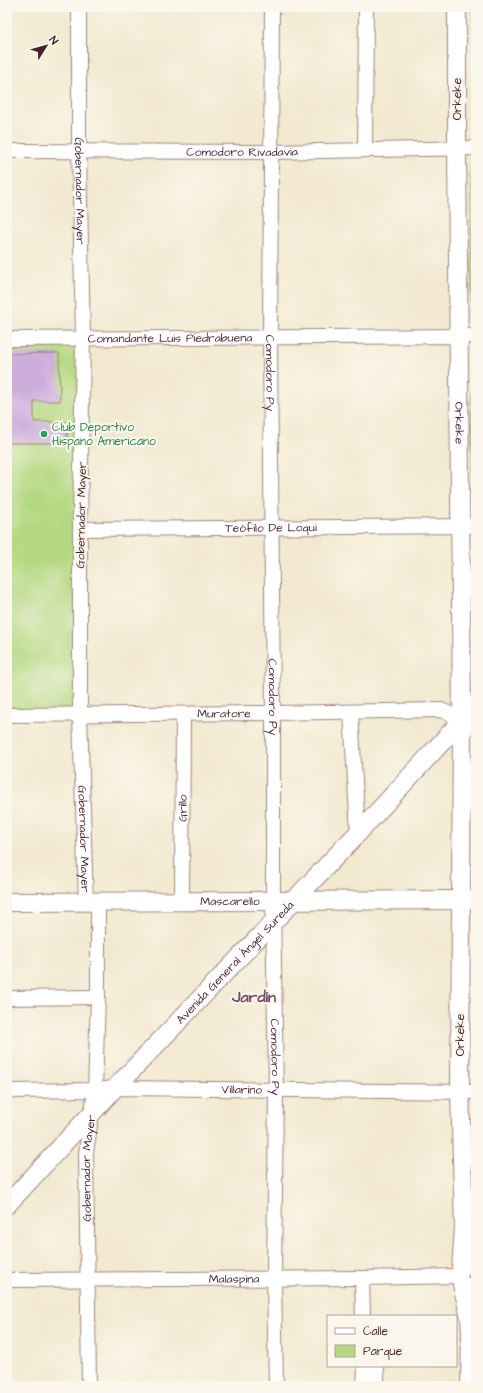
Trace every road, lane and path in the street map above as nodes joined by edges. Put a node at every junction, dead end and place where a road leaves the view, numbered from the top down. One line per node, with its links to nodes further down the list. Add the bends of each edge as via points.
1 (79, 7): 9 (street, Gobernador Mayer)
2 (272, 7): 10 (street, Comodoro Py)
3 (366, 7): 7 (street)
4 (457, 7): 5 (main road, Orkeke)
5 (457, 148): 6 (street, Comodoro Rivadavia); 7 (street, Comodoro Rivadavia); 11 (main road, Orkeke)
6 (476, 148)
7 (365, 150): 10 (street, Comodoro Rivadavia)
8 (7, 151): 9 (street, Comodoro Rivadavia)
9 (79, 151): 10 (street, Comodoro Rivadavia); 12 (street, Gobernador Mayer)
10 (271, 152): 13 (street, Comodoro Py)
11 (468, 336): 13 (street, Comandante Luis Piedrabuena); 15 (main road, Orkeke)
12 (83, 338): 13 (street, Comandante Luis Piedrabuena); 14 (street, Comandante Luis Piedrabuena); 17 (street, Gobernador Mayer)
13 (270, 338): 16 (street, Comodoro Py)
14 (7, 339)
15 (469, 526): 16 (street, Teófilo De Loqui); 24 (main road, Orkeke)
16 (272, 528): 17 (street, Teófilo De Loqui); 20 (street, Comodoro Py)
17 (80, 529): 23 (street, Gobernador Mayer)
18 (476, 705): 24 (main road, Avenida General Ángel Sureda)
19 (351, 712): 20 (street, Muratore); 24 (street, Muratore, via 442,710); 25 (street)
20 (273, 713): 21 (street, Muratore); 30 (street, Comodoro Py)
21 (183, 714): 23 (street, Muratore); 29 (street, Grillo)
22 (7, 715): 23 (street, Muratore)
23 (80, 715): 28 (street, Gobernador Mayer)
24 (469, 723): 25 (main road, Avenida General Ángel Sureda); 26 (main road, Orkeke)
25 (358, 833): 31 (main road, Avenida General Ángel Sureda)
26 (469, 900): 31 (main road, Mascarello); 39 (main road, Orkeke)
27 (7, 902): 28 (main road, Mascarello)
28 (92, 902): 29 (main road, Mascarello); 33 (street, Gobernador Mayer)
29 (182, 902): 30 (main road, Mascarello)
30 (273, 902): 31 (main road, Mascarello); 32 (street, Comodoro Py)
31 (292, 902): 32 (main road, Avenida General Ángel Sureda)
32 (274, 921): 35 (main road, Avenida General Ángel Sureda); 37 (street, Comodoro Py)
33 (98, 997): 34 (street); 36 (street, Gobernador Mayer)
34 (7, 998)
35 (114, 1088): 36 (street, Villarino); 37 (street, Villarino); 40 (main road, Avenida General Ángel Sureda)
36 (95, 1090): 38 (street, Villarino); 40 (street, Gobernador Mayer)
37 (276, 1090): 39 (street, Villarino); 46 (street, Comodoro Py)
38 (7, 1091)
39 (468, 1092): 42 (main road, Orkeke)
40 (92, 1113): 41 (main road, Avenida General Ángel Sureda); 49 (street, Gobernador Mayer, via 86,1153)
41 (10, 1196)
42 (464, 1228): 43 (main road); 45 (main road, Orkeke)
43 (476, 1254)
44 (476, 1258): 45 (main road, via 468,1261)
45 (461, 1277): 47 (street, Malaspina); 50 (main road, via 465,1289); 58 (main road, Orkeke, via 470,1318)
46 (274, 1278): 47 (street, Malaspina); 49 (street, Malaspina); 55 (street, Comodoro Py)
47 (362, 1278): 51 (street)
48 (7, 1280): 49 (street, Malaspina)
49 (88, 1280): 54 (street, Gobernador Mayer)
50 (476, 1295)
51 (363, 1315)
52 (365, 1367): 56 (street)
53 (377, 1367): 57 (street)
54 (89, 1386)
55 (276, 1386)
56 (364, 1386)
57 (377, 1386)
58 (470, 1386)

